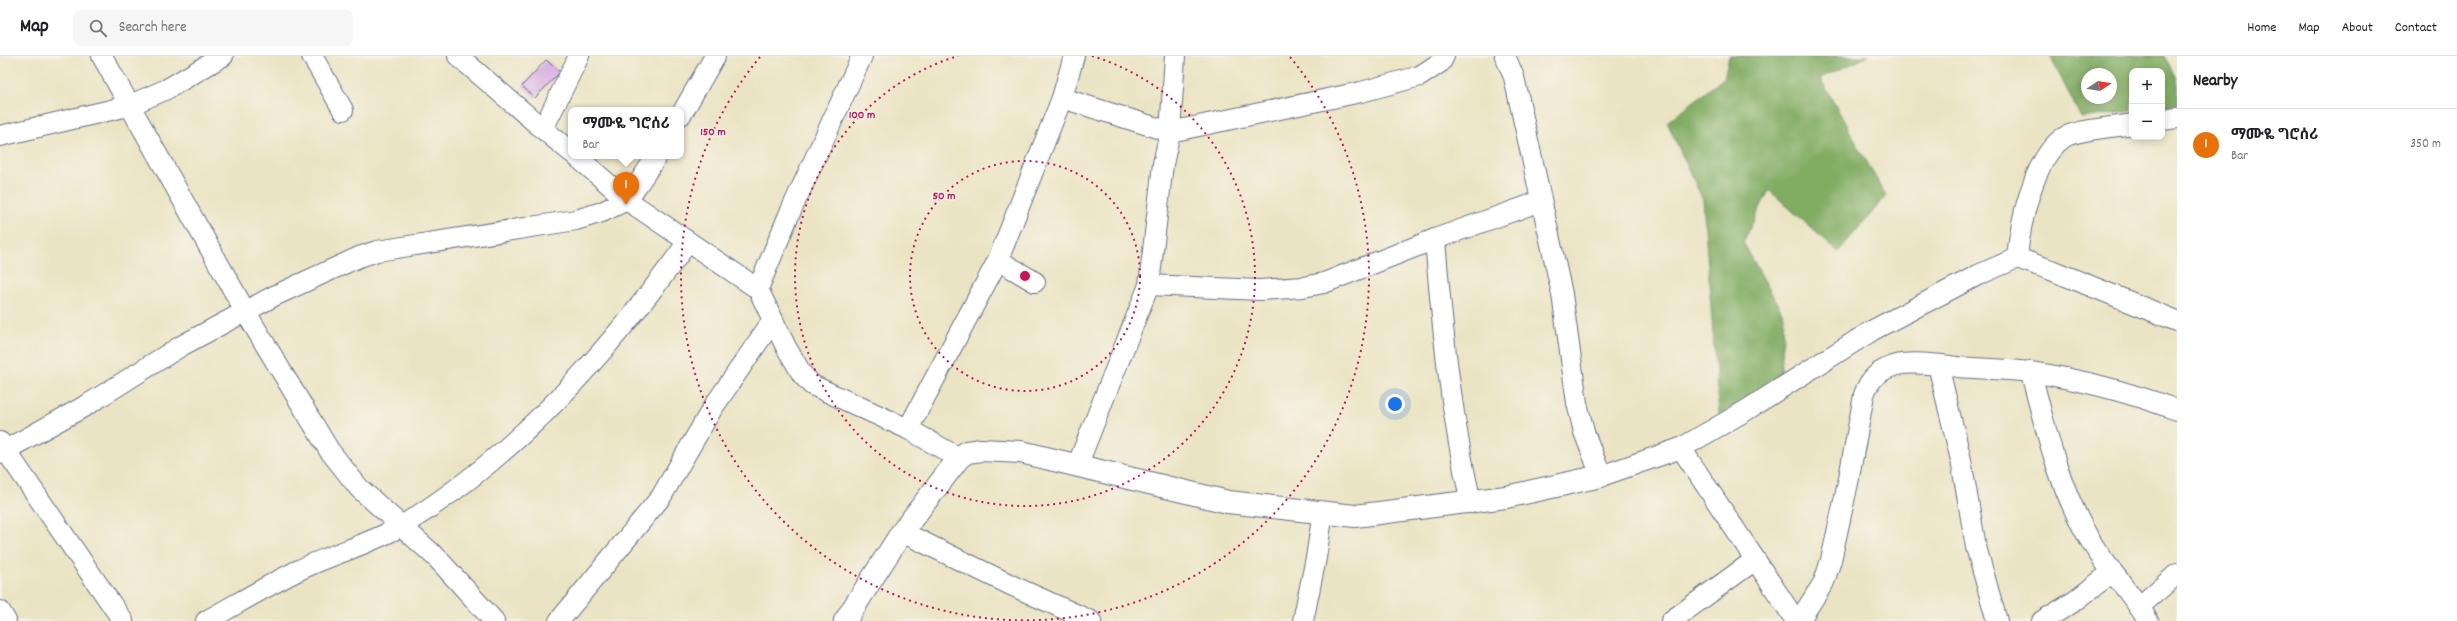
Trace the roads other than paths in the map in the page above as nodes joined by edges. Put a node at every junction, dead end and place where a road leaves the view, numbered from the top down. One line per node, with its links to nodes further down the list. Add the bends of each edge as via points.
1 (102, 56): 13 (street)
2 (223, 56): 13 (street, via 167,89)
3 (312, 56): 14 (street)
4 (458, 56): 19 (street)
5 (579, 56): 19 (street)
6 (716, 56): 15 (street)
7 (862, 56): 33 (street)
8 (1074, 56): 12 (street)
9 (1175, 56): 20 (street)
10 (1444, 56): 20 (street, via 1441,62 1420,76 1361,92)
11 (1505, 56): 26 (street, via 1514,77)
12 (1062, 98): 20 (street); 30 (street)
13 (128, 106): 21 (street); 34 (street)
14 (343, 110)
15 (684, 110)
16 (2177, 118): 17 (street)
17 (2165, 120)
18 (2129, 125): 29 (street, via 2064,138 2048,153 2041,165 2020,231)
19 (543, 129): 22 (street)
20 (1170, 132): 32 (street, via 1163,164)
21 (0, 136)
22 (568, 150)
23 (579, 159): 25 (street)
24 (655, 159): 25 (street)
25 (627, 200): 28 (street); 34 (street, via 602,212 576,220 359,257)
26 (1541, 201): 27 (street); 45 (street, via 1562,294 1584,432)
27 (1435, 239): 32 (street, via 1324,283 1303,287 1260,290); 46 (street, via 1450,386 1460,458)
28 (688, 242): 33 (street); 48 (street, via 643,304 571,387 530,429 489,465)
29 (2017, 258): 36 (street); 41 (street, via 1978,275 1873,330 1745,412)
30 (998, 260): 31 (street); 40 (street)
31 (1034, 282)
32 (1149, 285): 44 (street)
33 (758, 289): 35 (street)
34 (244, 311): 42 (street); 48 (street, via 329,450 359,488)
35 (773, 320): 40 (street, via 798,367 812,385); 59 (street, via 712,409 660,497)
36 (2177, 321)
37 (1938, 365): 38 (street); 64 (street, via 1899,364 1883,370 1868,382 1831,560 1824,582); 65 (street, via 1961,460 1976,547)
38 (2031, 372): 39 (street, via 2101,387); 51 (street, via 2060,474 2092,543)
39 (2177, 410)
40 (908, 429): 43 (street)
41 (1682, 448): 45 (street); 50 (street)
42 (2, 449): 56 (street)
43 (959, 458): 44 (main road, via 966,452 981,450 1021,452); 49 (main road)
44 (1077, 466): 47 (main road, via 1228,502)
45 (1601, 476): 46 (main road)
46 (1471, 503): 47 (main road, via 1355,516)
47 (1323, 512): 62 (street)
48 (402, 525): 57 (street, via 300,570); 58 (street, via 437,558)
49 (902, 532): 60 (main road); 61 (street)
50 (1755, 560): 63 (street); 64 (street)
51 (2111, 573): 54 (street); 66 (street, via 2075,601)
52 (2177, 574): 54 (street)
53 (0, 612): 55 (street)
54 (2144, 613)
55 (6, 621)
56 (123, 621)
57 (206, 621)
58 (494, 621)
59 (559, 621)
60 (846, 621)
61 (1091, 621)
62 (1303, 621)
63 (1671, 621)
64 (1798, 621)
65 (1998, 621)
66 (2042, 621)

